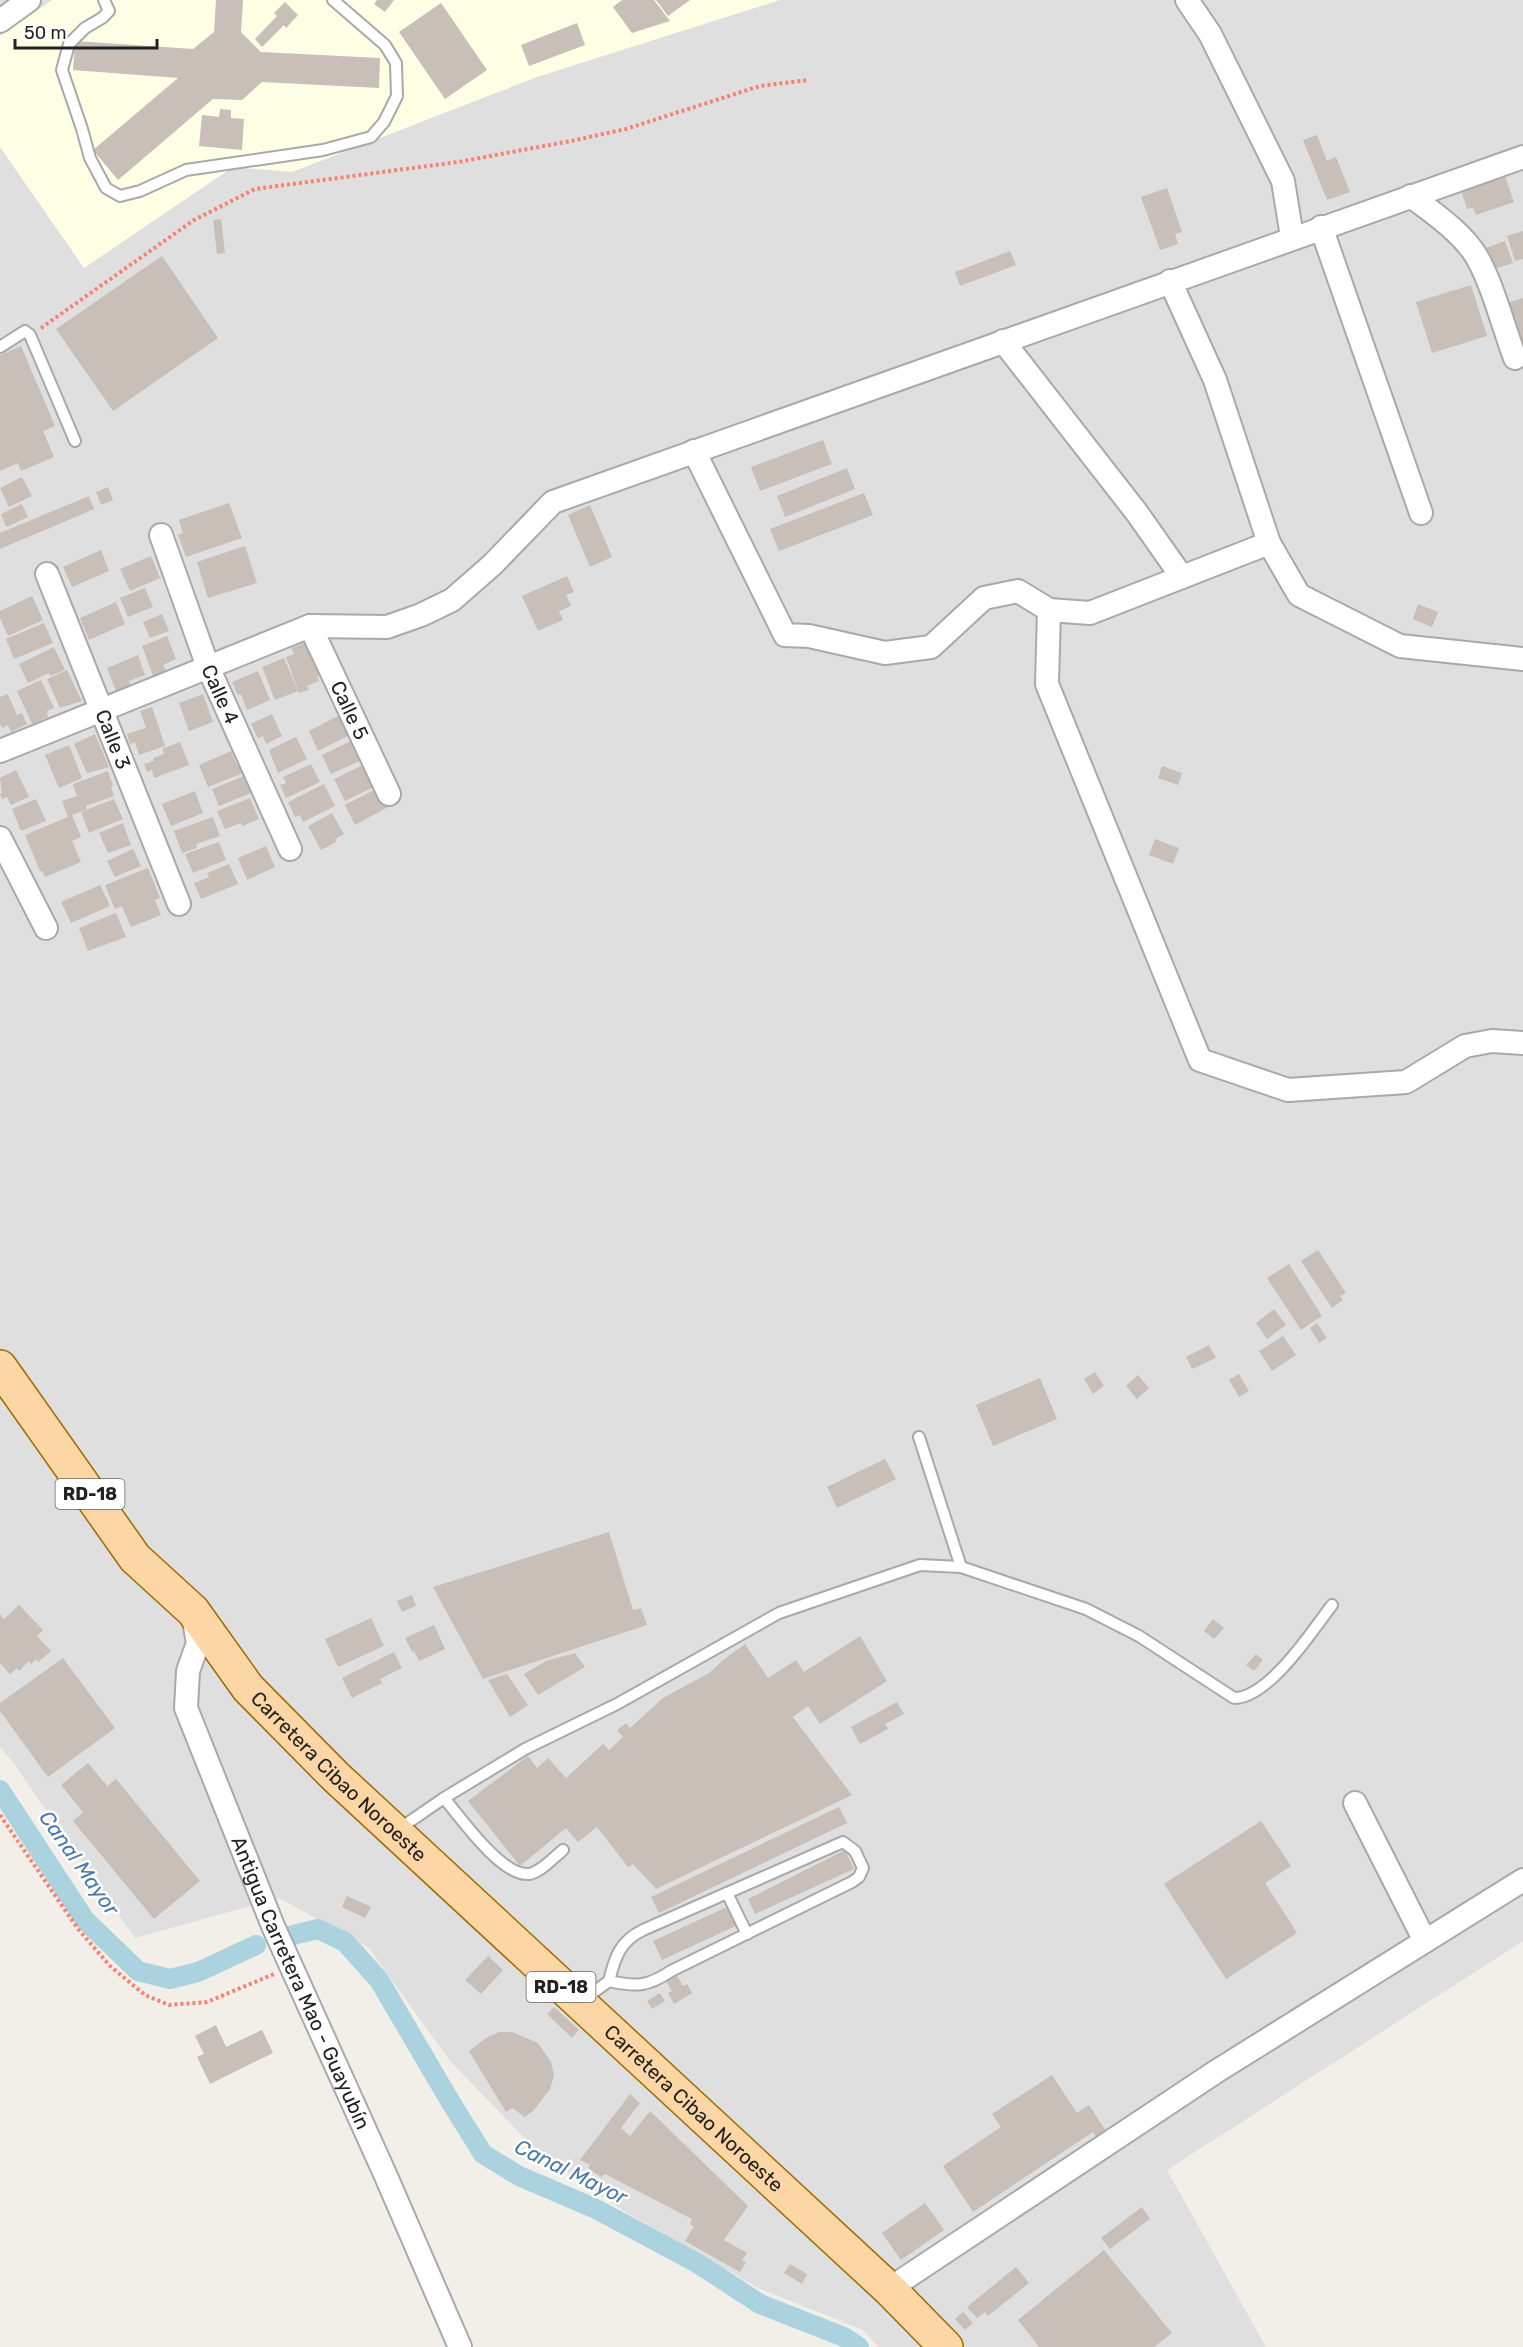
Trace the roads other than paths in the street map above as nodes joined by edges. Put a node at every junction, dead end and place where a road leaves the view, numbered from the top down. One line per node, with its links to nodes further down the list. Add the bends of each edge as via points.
1 (29, 0): 5 (street)
2 (104, 0): 3 (lane, via 109,11 69,44 62,70 90,158 106,188 120,196 186,170 323,150 371,137 397,96 396,63 385,45)
3 (333, 0)
4 (1187, 0): 9 (street, via 1210,34 1283,180)
5 (0, 21)
6 (1523, 157): 7 (street)
7 (1411, 196): 8 (street); 13 (street, via 1451,227 1473,251)
8 (1322, 227): 9 (street); 16 (street)
9 (1292, 237): 10 (street)
10 (1170, 281): 11 (street); 18 (street, via 1215,380)
11 (1003, 341): 15 (street); 20 (street)
12 (0, 346): 14 (lane, via 25,331 30,335)
13 (1515, 358)
14 (75, 441)
15 (694, 451): 21 (street, via 785,635 809,636 885,653 931,647 984,598 1018,591); 22 (street, via 553,502 452,600 421,615 387,627)
16 (1421, 513)
17 (161, 535): 24 (street, Calle 4)
18 (1269, 543): 20 (street); 23 (street, via 1299,595 1400,646)
19 (47, 574): 25 (street, Calle 3)
20 (1182, 577): 21 (street, via 1090,613)
21 (1049, 610): 32 (street, via 1047,684 1200,1060 1288,1090 1406,1082 1465,1046 1492,1041)
22 (310, 626): 24 (street); 27 (street, Calle 5)
23 (1523, 659)
24 (208, 667): 25 (street); 29 (street, Calle 4)
25 (102, 710): 26 (street); 30 (street, Calle 3)
26 (0, 751)
27 (389, 794)
28 (0, 838): 31 (street)
29 (290, 849)
30 (179, 904)
31 (46, 928)
32 (1523, 1043)
33 (0, 1366): 37 (main road, RD-18, via 135,1558)
34 (919, 1437): 35 (lane)
35 (961, 1567): 36 (lane, via 1086,1609 1139,1636 1234,1698 1248,1695 1283,1668); 38 (lane, via 920,1565 779,1613 617,1704 525,1749)
36 (1332, 1605)
37 (193, 1611): 40 (main road, Carretera Cibao Noroeste / RD-18, via 248,1688); 49 (street, Antigua Carretera Mao - Guayubín, via 198,1643 188,1671 186,1707 291,1967)
38 (444, 1798): 40 (lane); 41 (lane, via 494,1856 517,1872 529,1874 538,1870)
39 (1355, 1803): 45 (street)
40 (395, 1832): 47 (main road, Carretera Cibao Noroeste / RD-18)
41 (563, 1850)
42 (1523, 1880): 45 (street)
43 (727, 1893): 44 (lane); 44 (lane, via 843,1842 859,1859 863,1868 859,1877); 46 (lane, via 625,1941 617,1952)
44 (747, 1934): 46 (lane, via 656,1981 644,1985)
45 (1425, 1941): 48 (street, via 1217,2071)
46 (609, 1981): 47 (lane)
47 (579, 2004): 48 (main road, Carretera Cibao Noroeste / RD-18)
48 (889, 2289): 50 (main road, Carretera Cibao Noroeste / RD-18)
49 (460, 2347)
50 (946, 2347)

